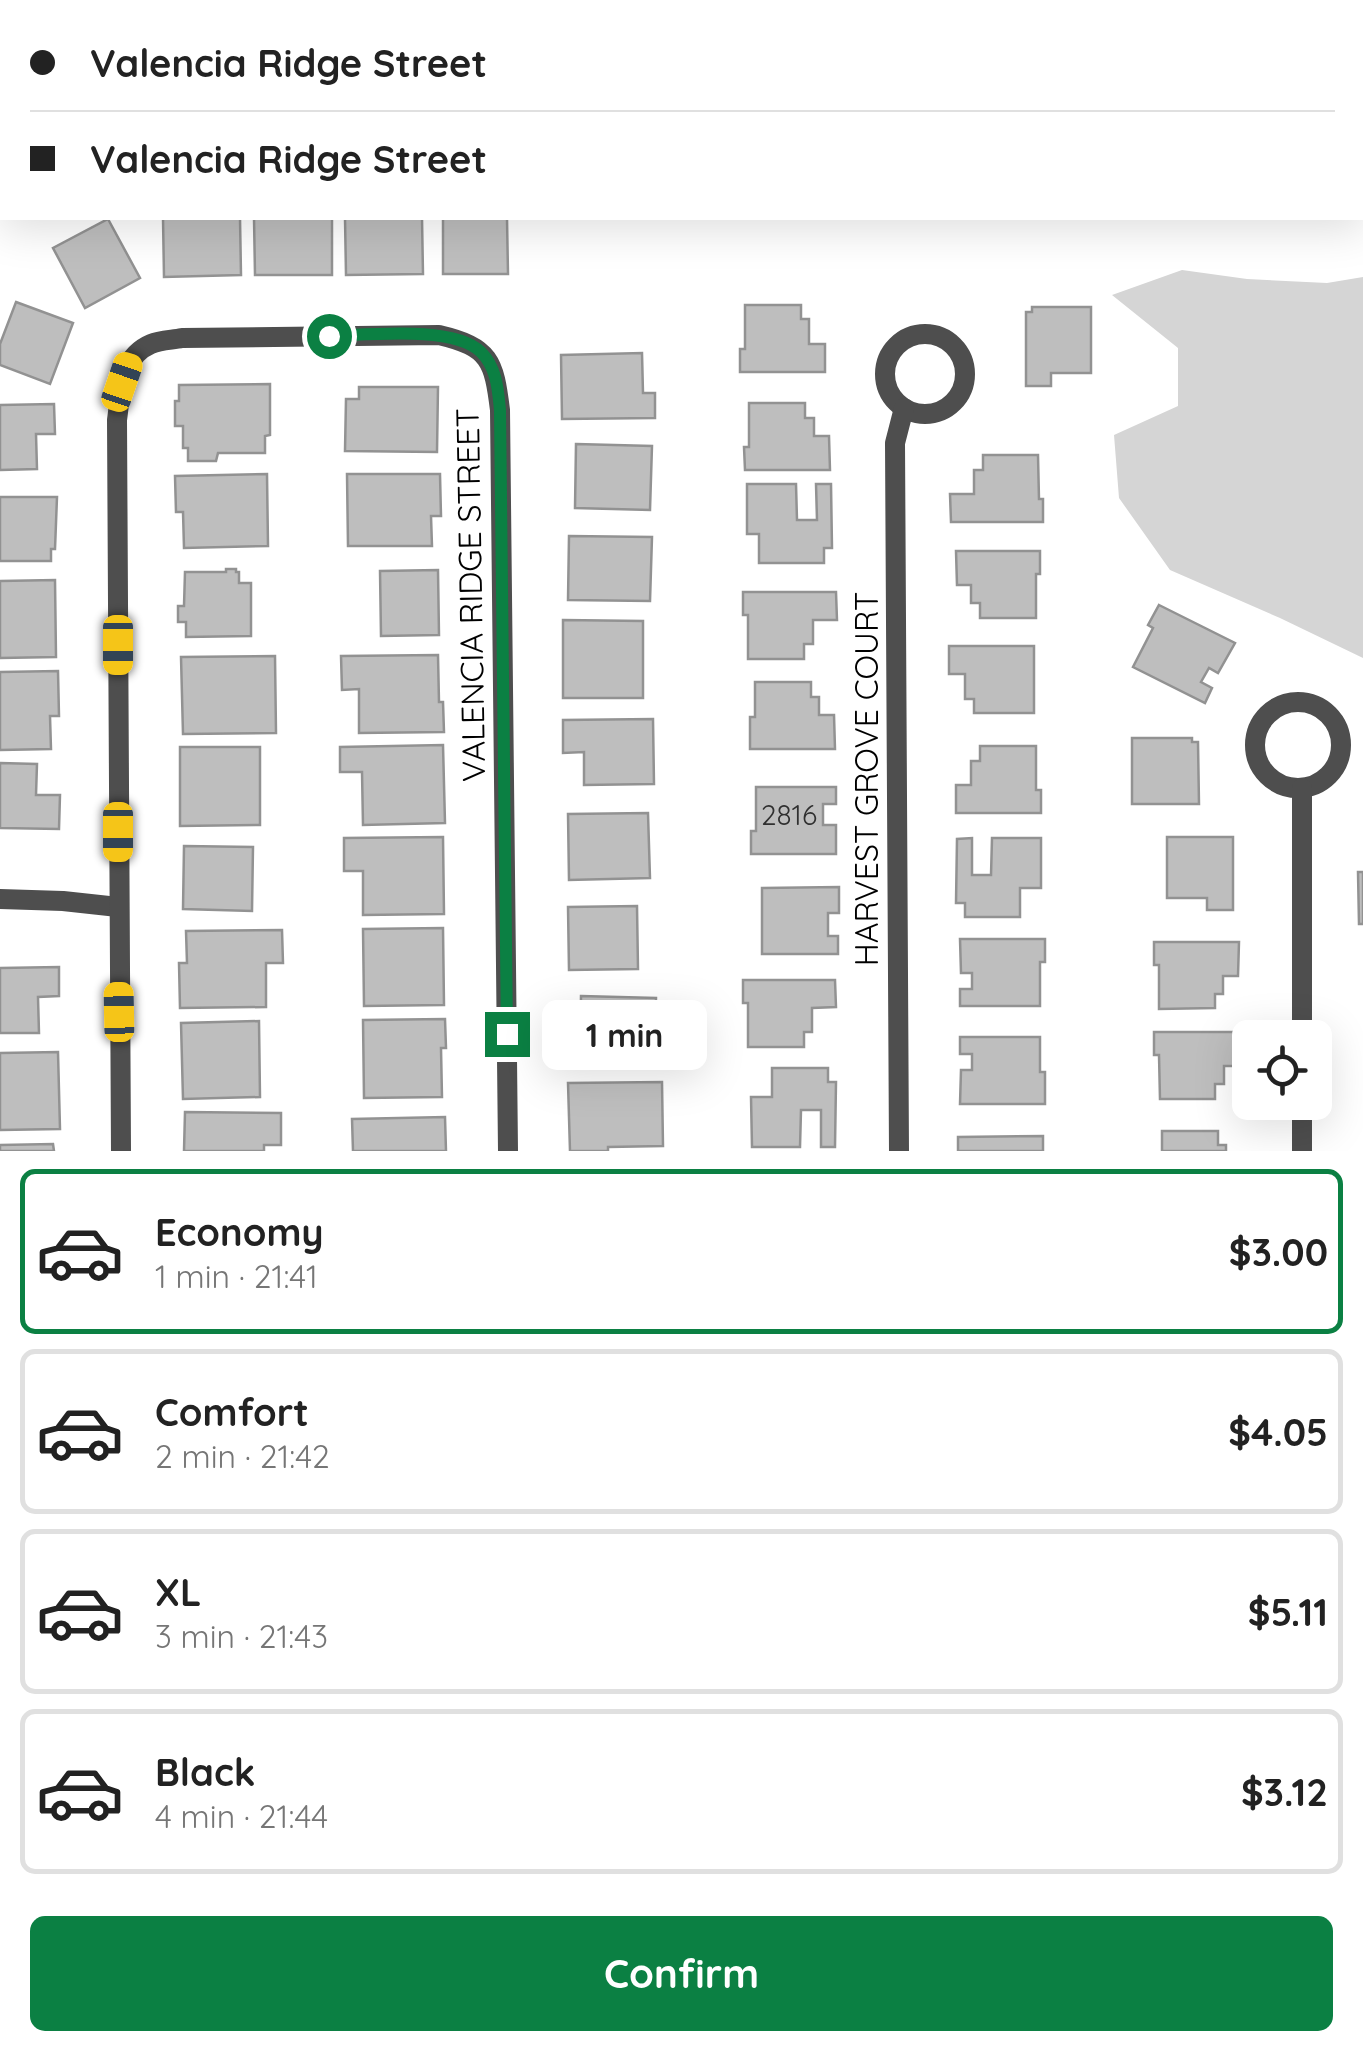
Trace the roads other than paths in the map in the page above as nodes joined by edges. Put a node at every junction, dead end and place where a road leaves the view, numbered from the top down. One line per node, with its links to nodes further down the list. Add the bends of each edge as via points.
1 (904, 408): 1 (street, via 929,414 953,404 966,380 953,345 929,334 893,349 887,388); 9 (street, HARVEST GROVE COURT, via 895,443)
2 (1302, 788): 2 (street, via 1328,776 1342,750 1325,710 1298,702 1262,720 1254,747 1275,782); 5 (street)
3 (0, 899): 4 (street)
4 (118, 907): 7 (street, VALENCIA RIDGE STREET); 8 (street, VALENCIA RIDGE STREET, via 118,420 129,361 150,344 182,338 440,334 467,341 496,375 500,410)
5 (1302, 1020)
6 (1302, 1120): 10 (street)
7 (120, 1151)
8 (508, 1151)
9 (900, 1151)
10 (1302, 1151)

